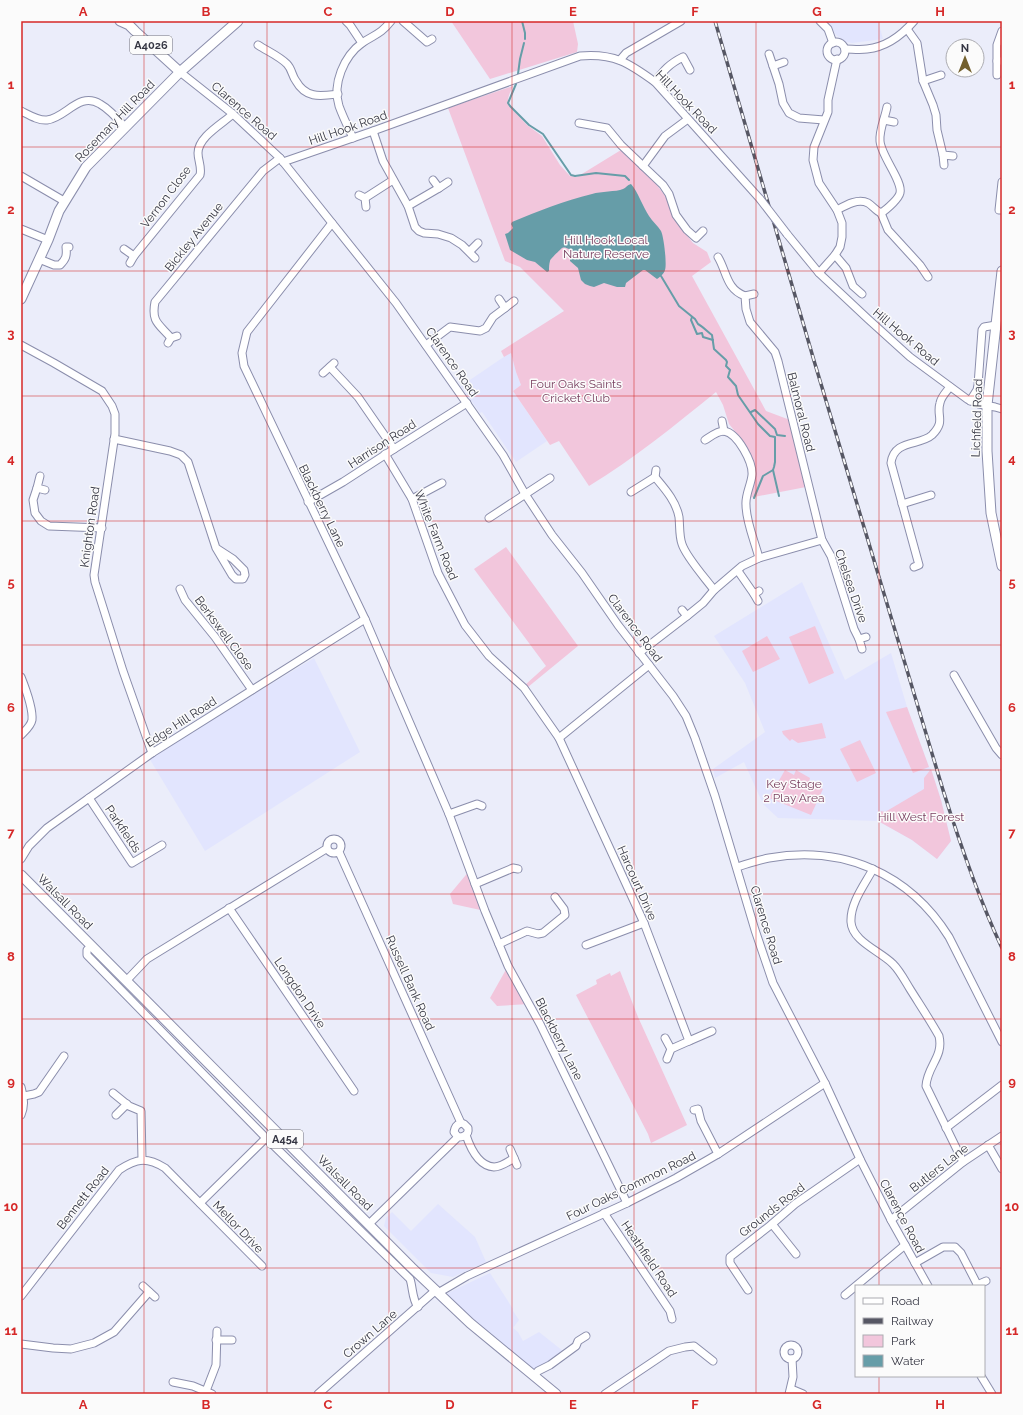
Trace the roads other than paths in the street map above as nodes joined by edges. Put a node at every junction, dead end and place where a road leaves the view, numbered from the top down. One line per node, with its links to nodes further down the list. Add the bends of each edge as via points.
1 (120, 21): 23 (main road, A4026, via 129,25)
2 (238, 21): 23 (main road, Rosemary Hill Road)
3 (346, 21): 13 (street)
4 (391, 21): 13 (street, via 381,33)
5 (403, 21): 11 (street)
6 (681, 21): 17 (street, via 626,53)
7 (820, 21): 12 (street, via 828,28)
8 (914, 21): 9 (street)
9 (907, 29): 15 (street, via 877,47 866,50); 26 (street, via 917,44)
10 (1002, 31): 19 (street, via 997,45)
11 (428, 43)
12 (833, 43): 15 (street, via 839,43); 18 (street, via 828,54)
13 (362, 44): 28 (street, via 342,68)
14 (258, 45): 28 (street, via 288,65 296,81 308,94)
15 (845, 48): 18 (street, via 844,56)
16 (769, 54): 21 (street)
17 (620, 60): 27 (street, Hill Hook Road); 40 (street, Hill Hook Road, via 593,55 580,56)
18 (837, 60): 34 (street, via 828,100 828,112)
19 (1000, 61): 24 (street)
20 (784, 62): 21 (street)
21 (774, 66): 34 (street, via 783,103 789,113 798,118)
22 (690, 70): 27 (street, via 686,55 668,66)
23 (180, 72): 31 (street, Clarence Road); 39 (main road, Rosemary Hill Road)
24 (997, 75)
25 (940, 76): 26 (street)
26 (923, 81): 42 (street, via 934,110)
27 (655, 82): 33 (street, Hill Hook Road)
28 (338, 94): 41 (street, via 339,105)
29 (887, 107): 35 (street)
30 (21, 111): 39 (street, via 40,120 48,120 82,101 92,100 101,104)
31 (233, 114): 44 (street, Clarence Road); 67 (street, Vernon Close, via 200,144 200,175)
32 (599, 118): 38 (street)
33 (688, 118): 46 (street, via 665,136); 74 (street, Hill Hook Road, bridge, via 760,199)
34 (824, 120): 56 (street, via 812,160 819,183)
35 (884, 120): 36 (street); 58 (street, via 880,142 900,193)
36 (894, 122)
37 (579, 123): 38 (street)
38 (598, 126): 46 (street, via 607,128)
39 (125, 127): 53 (main road, Rosemary Hill Road, via 86,168)
40 (373, 131): 41 (street, Hill Hook Road); 48 (street)
41 (352, 138): 44 (street, Hill Hook Road)
42 (943, 155): 43 (street); 45 (street)
43 (953, 156)
44 (282, 160): 59 (street, Clarence Road); 84 (street, Bickley Avenue, via 263,171 156,302 153,313 155,320)
45 (944, 165)
46 (643, 166): 61 (street, via 663,185 676,215 687,230 696,238)
47 (21, 176): 53 (street)
48 (393, 180): 54 (street); 55 (street, via 362,197)
49 (433, 180): 52 (street)
50 (448, 182): 52 (street)
51 (1002, 182): 57 (street, via 999,210)
52 (439, 188): 54 (street)
53 (64, 201): 62 (main road, Rosemary Hill Road)
54 (408, 206): 66 (street, via 415,227 419,231 451,238)
55 (366, 207)
56 (837, 210): 58 (street, via 851,202 860,201 868,203); 68 (street, via 842,223 842,237)
57 (1002, 210)
58 (881, 213): 75 (street, via 888,230 922,262)
59 (332, 223): 86 (street, Clarence Road); 108 (street, Blackberry Lane, via 247,332 242,353 244,366)
60 (21, 229): 62 (street)
61 (703, 231)
62 (48, 240): 71 (main road, Rosemary Hill Road)
63 (478, 243): 66 (street)
64 (69, 247): 71 (street, via 66,247 66,260 60,265)
65 (124, 249): 67 (street)
66 (470, 251): 70 (street)
67 (134, 256): 72 (street, Vernon Close)
68 (835, 256): 74 (street); 77 (street, via 846,268 851,289)
69 (718, 257): 78 (street, via 732,287)
70 (475, 258)
71 (39, 259): 79 (main road, Rosemary Hill Road)
72 (130, 263)
73 (1002, 271): 83 (main road, Lichfield Road)
74 (819, 272): 88 (street, Hill Hook Road, via 910,357)
75 (928, 277)
76 (754, 294): 78 (street)
77 (862, 294)
78 (745, 296): 112 (street, Balmoral Road, via 750,322 775,352 778,361)
79 (21, 298)
80 (499, 299): 82 (street)
81 (514, 301): 82 (street)
82 (505, 308): 86 (street, via 480,331 450,327)
83 (996, 325): 89 (street, via 984,327 982,330 978,385); 91 (main road, Lichfield Road)
84 (172, 339)
85 (21, 345): 95 (street, Knighton Road, via 102,391 115,414)
86 (426, 345): 90 (street, Clarence Road)
87 (323, 373): 97 (street, via 332,365)
88 (950, 387): 89 (street, Hill Hook Road); 109 (street, via 939,404 940,422 932,435 901,447 892,458 891,463)
89 (970, 401): 91 (street, Hill Hook Road)
90 (467, 403): 97 (street, Harrison Road); 105 (street, Clarence Road, via 503,455)
91 (987, 405): 92 (street, Hill Hook Road); 113 (main road, Lichfield Road, via 991,512)
92 (1002, 409)
93 (722, 420): 94 (street)
94 (724, 432): 96 (street); 115 (street, via 737,439 746,454 752,474 746,513)
95 (114, 439): 111 (street, Knighton Road); 114 (street, via 170,451 181,455 188,462)
96 (704, 440)
97 (394, 448): 98 (street, Harrison Road)
98 (385, 454): 107 (street, White Farm Road); 108 (street, Harrison Road)
99 (40, 476): 102 (street)
100 (550, 478): 105 (street)
101 (442, 483): 107 (street)
102 (37, 488): 103 (street); 111 (street, via 33,500 35,513 49,526)
103 (45, 490)
104 (631, 492): 120 (street, via 655,474 671,496 679,516 685,550)
105 (525, 494): 110 (street); 124 (street, Clarence Road)
106 (931, 496): 109 (street)
107 (412, 500): 130 (street, White Farm Road, via 438,573 465,625 489,656 524,688)
108 (308, 502): 122 (street, Blackberry Lane)
109 (902, 504): 116 (street)
110 (489, 518)
111 (102, 528): 131 (street, Knighton Road, via 95,582)
112 (822, 540): 115 (street); 123 (street, Chelsea Drive, via 831,556 854,630 862,638)
113 (999, 542): 117 (main road, Lichfield Road)
114 (216, 548): 114 (street, via 244,570 243,579 236,579 232,575)
115 (760, 558): 118 (street, via 742,566)
116 (920, 565)
117 (1002, 566)
118 (738, 571): 120 (street); 121 (street, via 756,592)
119 (180, 589): 128 (street, Berkswell Close, via 185,600)
120 (714, 590): 124 (street, via 703,603 685,613)
121 (758, 601)
122 (365, 619): 128 (street, Edge Hill Road); 135 (street, Blackberry Lane)
123 (862, 649)
124 (639, 653): 125 (street, Clarence Road)
125 (649, 665): 130 (street); 140 (street, Clarence Road, via 686,716)
126 (954, 675): 132 (street)
127 (21, 677): 129 (street, via 32,721)
128 (252, 690): 131 (street, Edge Hill Road)
129 (21, 735)
130 (559, 738): 147 (street, Harcourt Drive)
131 (152, 753): 133 (street, Edge Hill Road)
132 (1002, 755)
133 (89, 798): 136 (street, Parkfields, via 132,863); 139 (street, Edge Hill Road, via 38,836)
134 (482, 806): 135 (street, via 477,804)
135 (449, 814): 144 (street, Blackberry Lane)
136 (162, 845)
137 (326, 849): 138 (street, via 331,854); 138 (street, Russell Bank Road, via 328,842 334,839 341,844); 146 (street, Russell Bank Road)
138 (339, 852): 171 (street, Russell Bank Road)
139 (21, 859)
140 (737, 867): 142 (street, via 768,858 803,855 844,860); 159 (street, Clarence Road, via 773,983)
141 (518, 869): 144 (street, via 513,868)
142 (873, 869): 155 (street, via 886,874 913,894 941,923); 172 (street, via 854,906 851,923 860,939 897,968 939,1036 939,1054 928,1071 926,1086)
143 (21, 875): 150 (main road, Walsall Road / A454)
144 (475, 884): 148 (street, Blackberry Lane)
145 (555, 897): 148 (street, via 564,909 565,915 543,933 527,932)
146 (229, 908): 151 (street, Russell Bank Road, via 146,959); 162 (street, Longdon Drive)
147 (644, 923): 149 (street); 154 (street, Harcourt Drive)
148 (499, 944): 184 (street, Blackberry Lane)
149 (586, 945)
150 (91, 946): 151 (main road, Walsall Road / A454); 175 (street, Walsall Road, via 87,950 87,956)
151 (127, 980): 187 (main road, Walsall Road / A454)
152 (712, 1031): 154 (street)
153 (665, 1038): 156 (street)
154 (689, 1041): 156 (street)
155 (1002, 1042)
156 (671, 1049): 158 (street)
157 (64, 1056): 164 (street, via 39,1092)
158 (667, 1059)
159 (825, 1083): 178 (street, Four Oaks Common Road); 179 (street, Clarence Road)
160 (1002, 1085): 172 (street)
161 (21, 1087): 164 (street)
162 (354, 1090)
163 (113, 1092): 165 (street)
164 (24, 1096): 169 (street)
165 (127, 1104): 167 (street); 170 (street)
166 (698, 1108): 178 (street, via 701,1121)
167 (141, 1111): 168 (street); 180 (street)
168 (149, 1113)
169 (21, 1115)
170 (116, 1115)
171 (461, 1123): 173 (street, Russell Bank Road, via 468,1128); 173 (street, via 456,1126 454,1132)
172 (946, 1128): 181 (street)
173 (462, 1136): 177 (street, via 476,1156 494,1169 516,1161); 187 (street)
174 (1002, 1136): 176 (street, Butlers Lane)
175 (266, 1138): 183 (street); 203 (street, Walsall Road, via 410,1280)
176 (988, 1145): 181 (street, Butlers Lane); 182 (street)
177 (510, 1149)
178 (718, 1154): 184 (street, Four Oaks Common Road, via 673,1180)
179 (860, 1159): 186 (street, Clarence Road); 188 (street, Grounds Road, via 795,1204)
180 (142, 1160): 183 (street, via 155,1162 165,1168); 201 (street, Bennett Road, via 130,1162 119,1170)
181 (963, 1162): 186 (street, Butlers Lane)
182 (1002, 1169)
183 (200, 1202): 192 (street, Mellor Drive)
184 (627, 1202): 185 (street, Four Oaks Common Road)
185 (604, 1213): 199 (street, Four Oaks Common Road); 204 (street, Heathfield Road, via 670,1311)
186 (891, 1220): 189 (street, Clarence Road)
187 (369, 1224): 199 (main road, Walsall Road / A454)
188 (772, 1224): 190 (street); 198 (street, Grounds Road, via 730,1257 730,1263)
189 (905, 1245): 191 (street, Clarence Road); 194 (street)
190 (796, 1255)
191 (915, 1263): 195 (street, Clarence Road); 196 (street, via 943,1247 955,1247 961,1253)
192 (262, 1266)
193 (986, 1281): 196 (street)
194 (857, 1285)
195 (927, 1285)
196 (977, 1285)
197 (855, 1287): 200 (street)
198 (749, 1290)
199 (437, 1292): 203 (street, Crown Lane); 212 (main road, Walsall Road / A454, via 470,1324)
200 (845, 1295)
201 (21, 1296)
202 (155, 1297): 209 (street, via 146,1289 114,1332 94,1343 71,1349)
203 (418, 1307): 219 (street, Crown Lane)
204 (672, 1319)
205 (217, 1331): 207 (street)
206 (586, 1336): 212 (street)
207 (216, 1340): 208 (street); 217 (street, via 216,1365)
208 (232, 1340)
209 (21, 1344)
210 (792, 1359): 218 (street, via 793,1377)
211 (713, 1361): 221 (street, via 694,1346 669,1351)
212 (534, 1376): 220 (main road, Walsall Road / A454)
213 (982, 1377): 223 (street)
214 (174, 1382): 215 (street)
215 (181, 1384): 216 (street); 217 (street)
216 (180, 1391)
217 (209, 1392)
218 (790, 1392): 222 (street)
219 (318, 1394)
220 (556, 1394)
221 (605, 1394)
222 (803, 1394)
223 (992, 1394)

